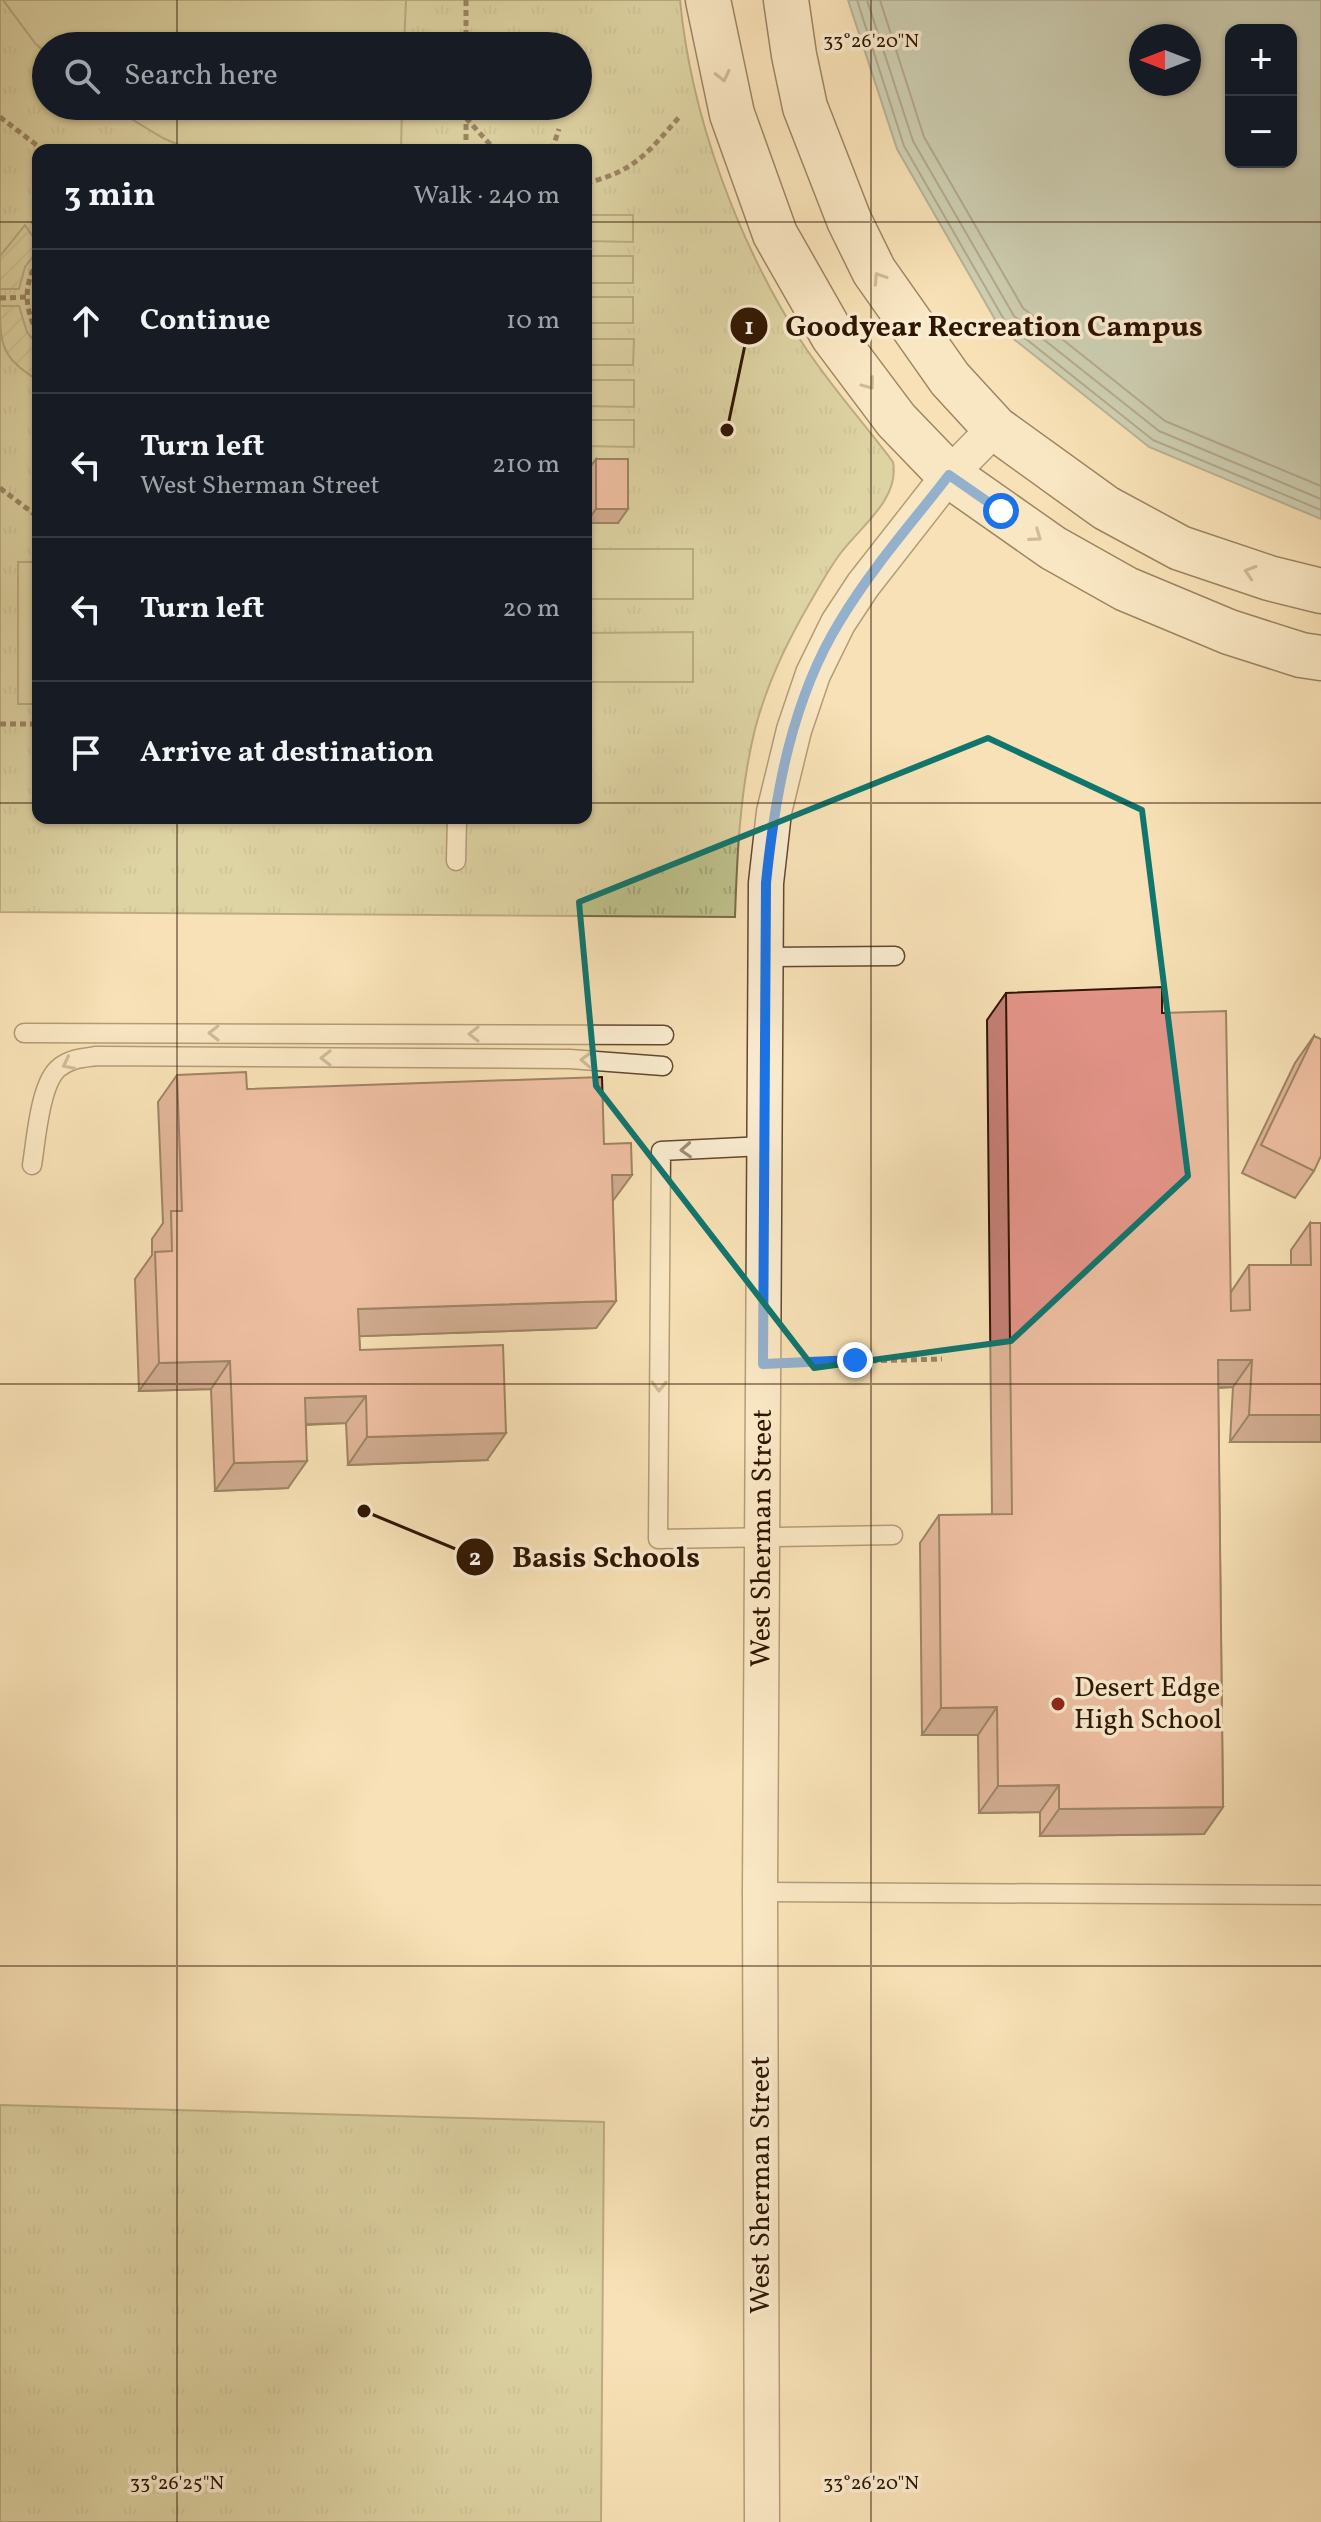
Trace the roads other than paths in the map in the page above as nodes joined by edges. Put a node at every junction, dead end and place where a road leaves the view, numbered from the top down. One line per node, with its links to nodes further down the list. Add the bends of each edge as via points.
1 (708, 0): 4 (street, one-way to 4, via 732,114 775,234 833,336 896,420)
2 (786, 0): 3 (street, one-way to 2, via 950,379 913,327 874,271 849,220 805,107)
3 (995, 428): 4 (street, West Sherman Street); 5 (street, one-way to 3, via 1180,548 1106,508)
4 (949, 475): 6 (street, one-way to 6, via 1053,548 1126,589 1229,632); 10 (street, West Sherman Street, via 863,585 813,674 774,812 766,883)
5 (1321, 591)
6 (1314, 650)
7 (457, 824): 8 (lane)
8 (456, 861)
9 (895, 956): 10 (lane)
10 (766, 957): 14 (street, West Sherman Street)
11 (24, 1033): 12 (lane, one-way to 11)
12 (664, 1035)
13 (663, 1066): 15 (lane, one-way to 15, via 554,1059 74,1058 57,1069 46,1090)
14 (764, 1146): 17 (street, West Sherman Street); 17 (lane, one-way to 17, via 661,1151 658,1522 658,1539)
15 (32, 1165)
16 (893, 1535): 17 (lane)
17 (761, 1537): 18 (street, West Sherman Street)
18 (760, 1892): 19 (lane); 20 (street, West Sherman Street)
19 (1321, 1895)
20 (762, 2522)

